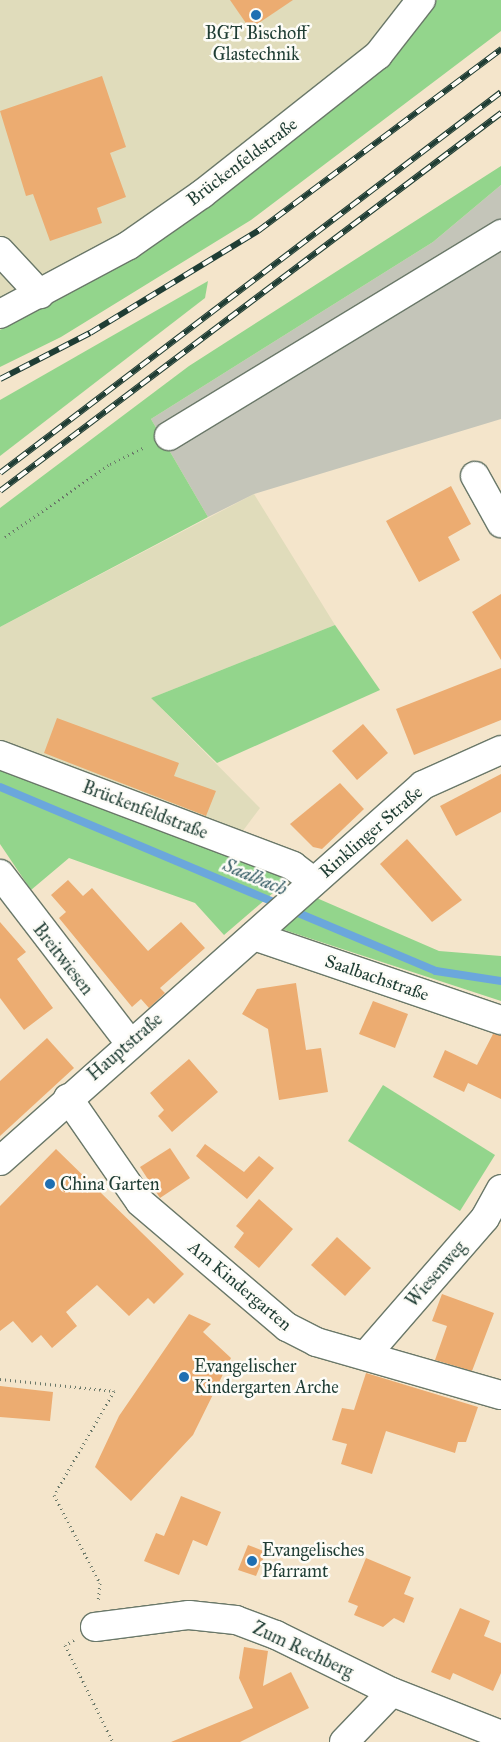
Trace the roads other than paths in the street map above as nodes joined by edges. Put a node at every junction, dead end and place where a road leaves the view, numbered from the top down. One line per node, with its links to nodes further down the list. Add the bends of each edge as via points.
1 (421, 0): 4 (street, Brückenfeldstraße, via 378,55 270,144 129,245)
2 (501, 234): 6 (street)
3 (0, 251): 4 (street)
4 (40, 294): 5 (street, Brückenfeldstraße)
5 (0, 314)
6 (169, 436)
7 (475, 476): 8 (street)
8 (501, 524)
9 (501, 750): 12 (street, Rinklinger Straße, via 423,785)
10 (0, 754): 12 (street, Brückenfeldstraße, via 293,866)
11 (0, 874): 15 (street, Breitwiesen)
12 (308, 887): 13 (street, Rinklinger Straße)
13 (257, 932): 14 (street, Saalbachstraße); 15 (street, Hauptstraße)
14 (501, 1020)
15 (129, 1042): 16 (street, Hauptstraße)
16 (68, 1098): 17 (street, Hauptstraße); 19 (street, Am Kindergarten, via 140,1202 287,1327 316,1342)
17 (0, 1161)
18 (501, 1189): 19 (street, Wiesenweg, via 485,1218)
19 (366, 1354): 20 (street, Am Kindergarten)
20 (501, 1395)
21 (94, 1627): 22 (street, Zum Rechberg, via 189,1614 236,1620 276,1635)
22 (392, 1692): 23 (street, Zum Rechberg); 24 (street)
23 (501, 1735)
24 (344, 1742)

